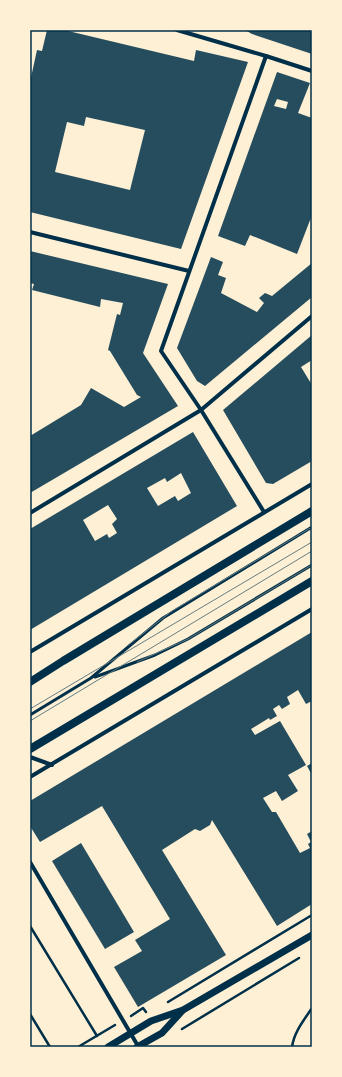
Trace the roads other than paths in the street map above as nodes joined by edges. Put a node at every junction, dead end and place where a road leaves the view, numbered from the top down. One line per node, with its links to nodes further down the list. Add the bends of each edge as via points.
1 (177, 30): 2 (street)
2 (266, 56): 3 (street); 5 (street)
3 (312, 71)
4 (30, 232): 5 (street)
5 (189, 271): 7 (street, via 161,351)
6 (312, 316): 7 (street)
7 (201, 410): 10 (street); 11 (street)
8 (312, 484): 10 (street)
9 (312, 511): 17 (main road)
10 (264, 512): 16 (street)
11 (30, 513)
12 (312, 527): 18 (lane, via 162,618)
13 (312, 565): 18 (lane, via 184,642)
14 (312, 581): 20 (main road)
15 (312, 609): 22 (street)
16 (30, 652)
17 (30, 682)
18 (86, 682): 19 (lane)
19 (30, 715)
20 (30, 749)
21 (30, 756): 22 (street)
22 (52, 765): 23 (street)
23 (30, 777)
24 (30, 862): 27 (street)
25 (312, 935): 26 (street)
26 (184, 1010): 27 (street, via 151,1021); 29 (street, via 162,1033)
27 (131, 1033): 28 (street); 29 (street)
28 (108, 1047)
29 (138, 1047)

